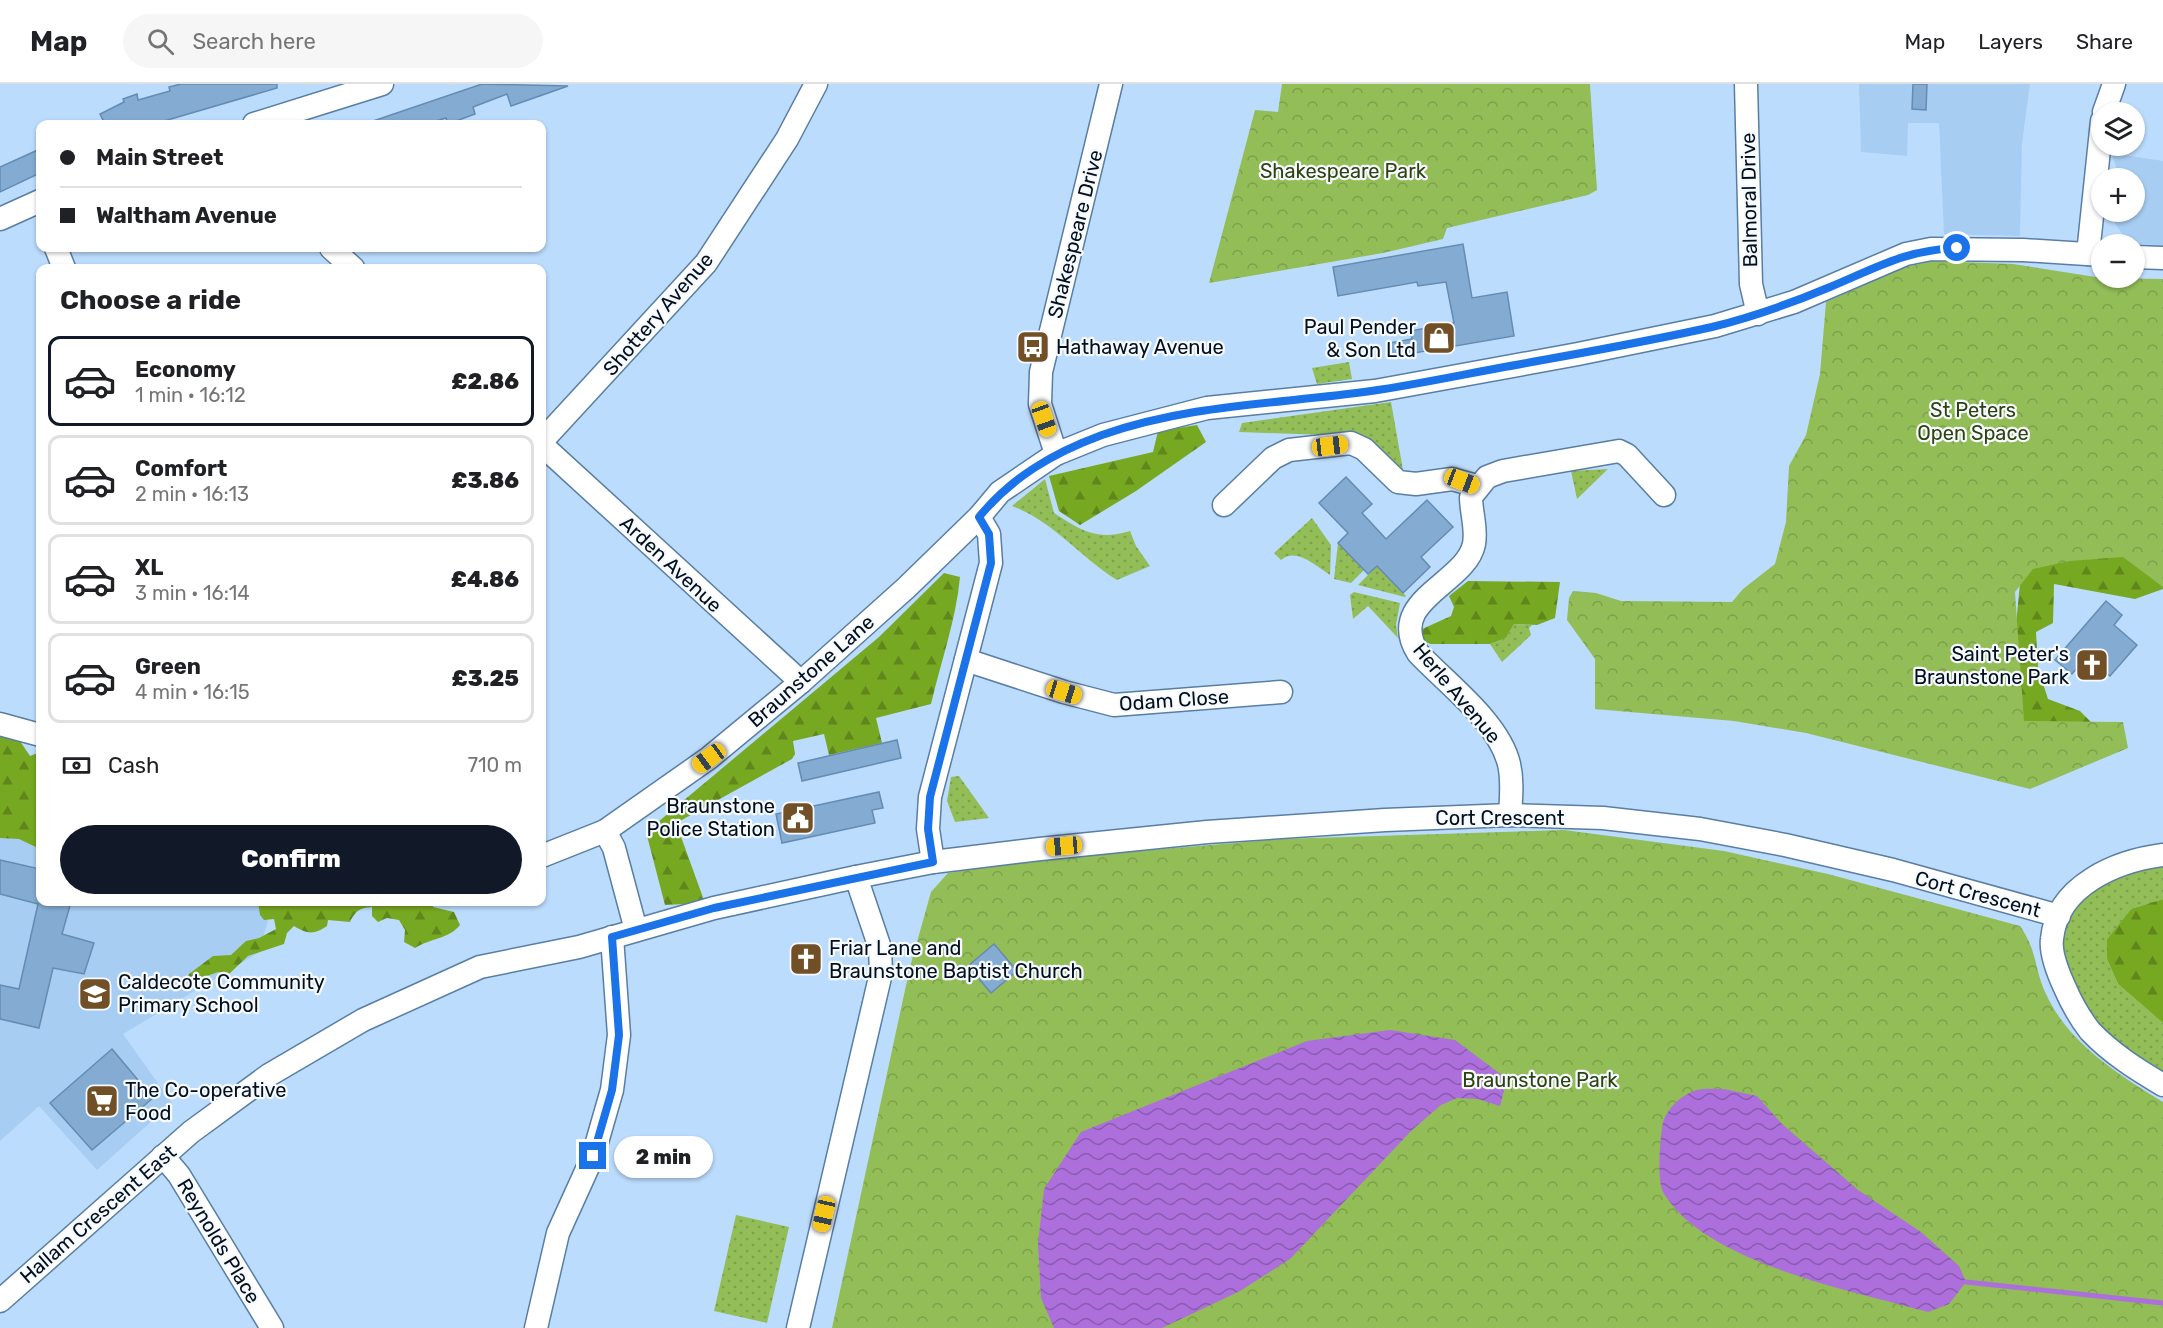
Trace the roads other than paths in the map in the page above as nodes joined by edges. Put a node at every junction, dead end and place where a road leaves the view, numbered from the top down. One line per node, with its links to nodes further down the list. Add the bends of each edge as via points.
1 (382, 84): 7 (street)
2 (816, 84): 18 (street, Shottery Avenue, via 787,139 706,263)
3 (1111, 84): 20 (street, Shakespeare Drive, via 1041,372 1040,404)
4 (1746, 84): 17 (street, Balmoral Drive, via 1751,284)
5 (2114, 84): 6 (street)
6 (2108, 102)
7 (273, 120)
8 (2100, 156): 11 (street)
9 (36, 204): 10 (street)
10 (0, 219)
11 (2096, 234)
12 (335, 252): 16 (street)
13 (2091, 255): 17 (street, Braunstone Lane, via 1931,249 1906,254)
14 (2145, 257): 15 (street)
15 (2163, 258)
16 (348, 264)
17 (1758, 314): 20 (street, Braunstone Lane, via 1599,350 1375,391 1175,414 1103,435)
18 (546, 439)
19 (546, 447): 26 (street, Arden Avenue)
20 (1056, 454): 24 (street, Braunstone Lane, via 999,492)
21 (1477, 486): 22 (street, via 1503,471 1619,452); 23 (street, via 1452,479 1398,482 1364,449 1351,443 1289,450 1273,458); 30 (street, Herle Avenue, via 1470,497 1474,545 1464,561 1419,604 1410,633 1418,653 1501,741 1512,788)
22 (1664, 495)
23 (1224, 505)
24 (979, 517): 25 (street, via 989,534 991,563); 26 (street, Braunstone Lane)
25 (966, 660): 27 (street, Odam Close, via 1114,705); 34 (street, via 930,797 928,829)
26 (801, 682): 31 (street, Braunstone Lane, via 709,758)
27 (1281, 692)
28 (0, 724): 29 (street)
29 (36, 734)
30 (1510, 815): 34 (street, Cort Crescent, via 1207,832); 36 (street, Cort Crescent, via 1603,818 1711,831 1893,870)
31 (605, 831): 32 (street, Braunstone Lane); 37 (street, via 614,848)
32 (546, 854)
33 (2163, 855): 36 (street, Cort Crescent, via 2139,858 2106,871 2076,890)
34 (933, 862): 35 (street, Hallam Crescent East)
35 (856, 877): 37 (street, Hallam Crescent East, via 714,908); 44 (street, via 880,948 882,974)
36 (2059, 916): 39 (street, Cort Crescent, via 2051,940 2060,978 2072,1002 2089,1029 2121,1060)
37 (636, 930): 38 (street, Hallam Crescent East)
38 (612, 937): 40 (street, Hallam Crescent East, via 480,967 363,1020 269,1075); 43 (street, via 619,1035 612,1090 593,1156 558,1233)
39 (2163, 1085)
40 (163, 1156): 41 (street, Hallam Crescent East); 42 (street, Reynolds Place, via 179,1175)
41 (0, 1301)
42 (272, 1328)
43 (536, 1328)
44 (798, 1328)

